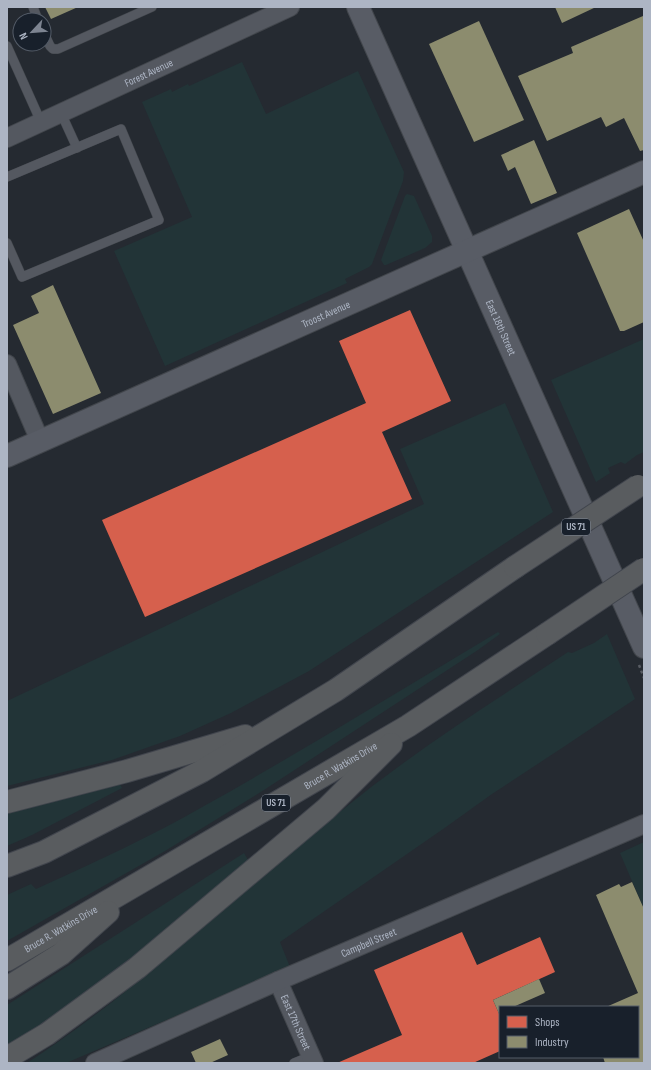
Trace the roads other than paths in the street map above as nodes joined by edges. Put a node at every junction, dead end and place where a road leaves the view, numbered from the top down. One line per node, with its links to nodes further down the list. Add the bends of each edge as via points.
1 (152, 7): 5 (lane, via 58,49)
2 (290, 7): 6 (street, Forest Avenue)
3 (358, 7): 13 (main road, East 18th Street)
4 (7, 46): 7 (lane)
5 (52, 48)
6 (61, 113): 7 (street, Forest Avenue); 9 (lane)
7 (41, 122): 8 (street, Forest Avenue)
8 (7, 138)
9 (77, 148): 11 (lane); 12 (lane, via 121,129 159,220 22,276)
10 (644, 172): 13 (main road, Troost Avenue)
11 (7, 177)
12 (7, 243)
13 (467, 250): 15 (main road, Troost Avenue); 19 (main road, East 18th Street)
14 (7, 364): 15 (street)
15 (40, 441): 16 (main road, Troost Avenue)
16 (7, 456)
17 (641, 484): 21 (highway, US 71, bridge, via 336,690)
18 (644, 569): 20 (highway, Bruce R. Watkins Drive / US 71, bridge)
19 (644, 647)
20 (408, 726): 25 (highway, Bruce R. Watkins Drive / US 71); 29 (highway, via 326,809 143,963 47,1034)
21 (275, 727): 22 (highway, via 127,771); 24 (highway, US 71, via 196,774 44,852)
22 (7, 802)
23 (644, 824): 27 (street, Campbell Street)
24 (7, 866)
25 (144, 880): 26 (highway, Bruce R. Watkins Drive / US 71); 28 (highway, via 61,954)
26 (7, 960)
27 (278, 981): 30 (street, East 17th Street); 31 (street, Campbell Street)
28 (7, 988)
29 (7, 1058)
30 (312, 1059): 32 (lane)
31 (95, 1063)
32 (294, 1063)

